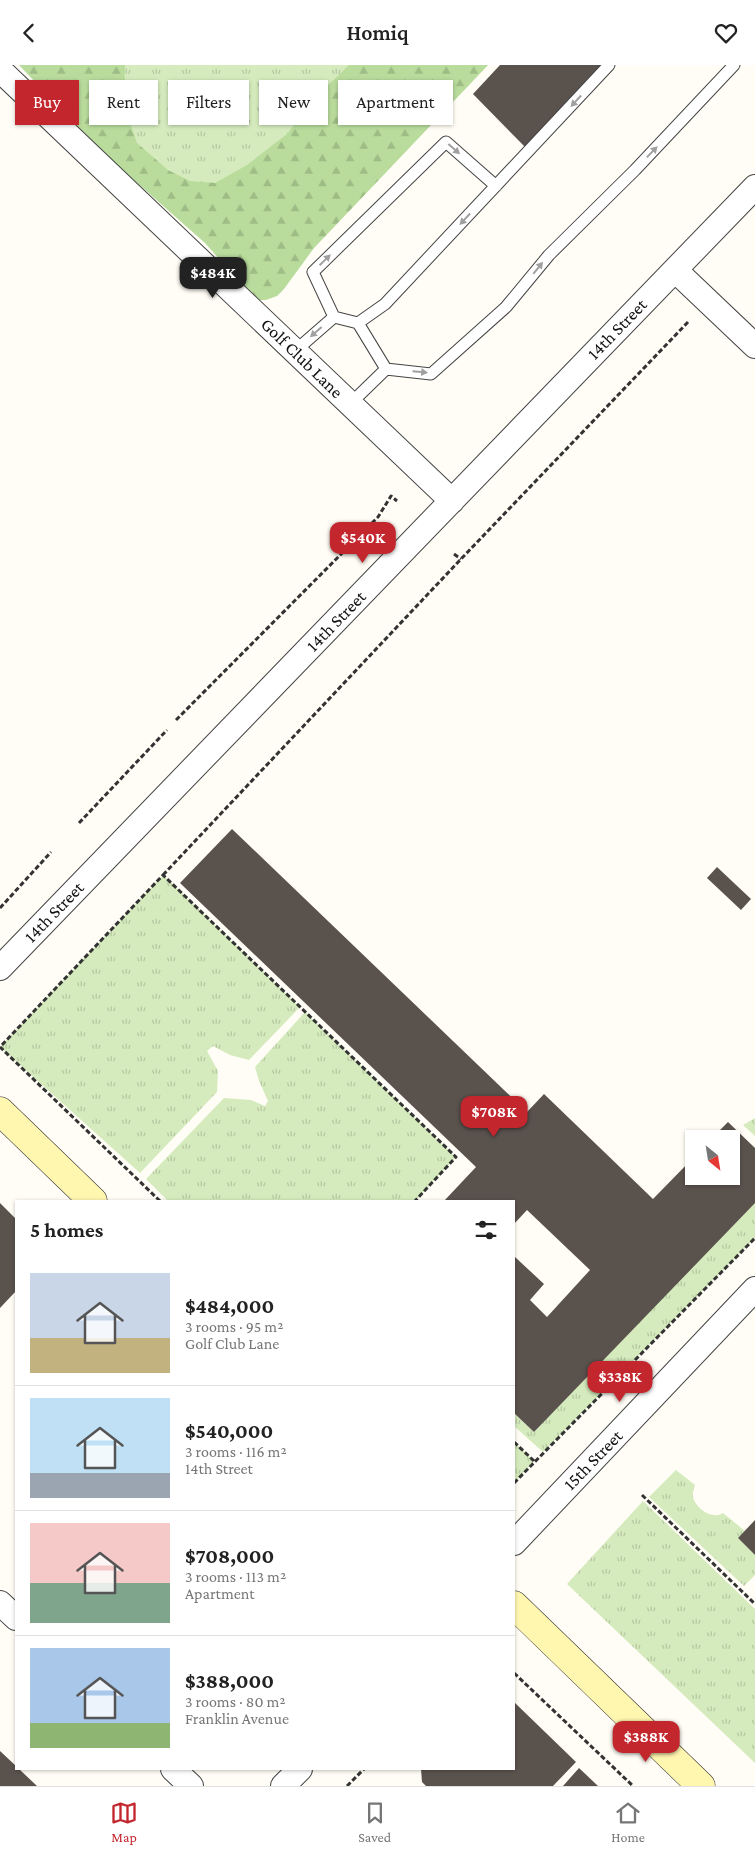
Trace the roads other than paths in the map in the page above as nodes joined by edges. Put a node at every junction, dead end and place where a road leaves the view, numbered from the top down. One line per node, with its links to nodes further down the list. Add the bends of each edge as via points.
1 (609, 65): 4 (lane, one-way to 4)
2 (734, 65): 11 (lane, one-way to 2, via 431,373 506,307 549,255)
3 (0, 70): 10 (street, Golf Club Lane)
4 (496, 186): 7 (lane, one-way to 4, via 313,272 446,142); 8 (lane, one-way to 8, via 385,304)
5 (755, 187): 6 (street, 14th Street)
6 (675, 270): 9 (street); 13 (street, 14th Street)
7 (334, 317): 8 (lane); 10 (lane, one-way to 10)
8 (358, 323): 11 (lane)
9 (755, 346)
10 (295, 351): 12 (street, Golf Club Lane)
11 (386, 369): 12 (lane)
12 (350, 404): 13 (street, Golf Club Lane)
13 (452, 501): 14 (street, 14th Street)
14 (0, 968)
15 (0, 1111): 16 (main road)
16 (93, 1200)
17 (755, 1289): 18 (street, 15th Street)
18 (515, 1542)
19 (0, 1603): 21 (street)
20 (515, 1606): 24 (main road)
21 (15, 1617)
22 (174, 1770): 23 (street)
23 (191, 1786)
24 (701, 1786)

